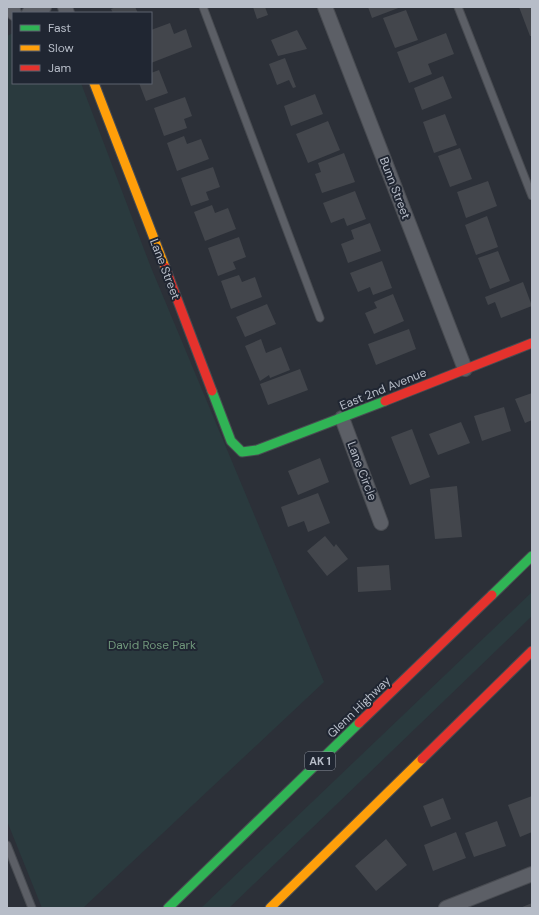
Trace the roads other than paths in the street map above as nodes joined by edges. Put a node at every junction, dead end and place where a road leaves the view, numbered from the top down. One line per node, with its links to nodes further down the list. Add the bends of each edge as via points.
1 (44, 7): 5 (street)
2 (203, 7): 8 (lane)
3 (325, 7): 10 (street, Bunn Street)
4 (458, 7): 7 (lane)
5 (32, 12)
6 (94, 84): 12 (main road, Lane Street, via 231,440)
7 (532, 196)
8 (320, 318)
9 (532, 343): 10 (main road, East 2nd Avenue)
10 (465, 368): 11 (main road, East 2nd Avenue)
11 (342, 418): 12 (main road, East 2nd Avenue, via 256,450); 13 (street, Lane Circle)
12 (242, 452)
13 (381, 523)
14 (532, 556): 19 (main road, Glenn Highway / AK 1)
15 (532, 651): 20 (main road)
16 (7, 845): 18 (lane)
17 (531, 876): 21 (street)
18 (32, 908)
19 (168, 908)
20 (270, 908)
21 (446, 908)

